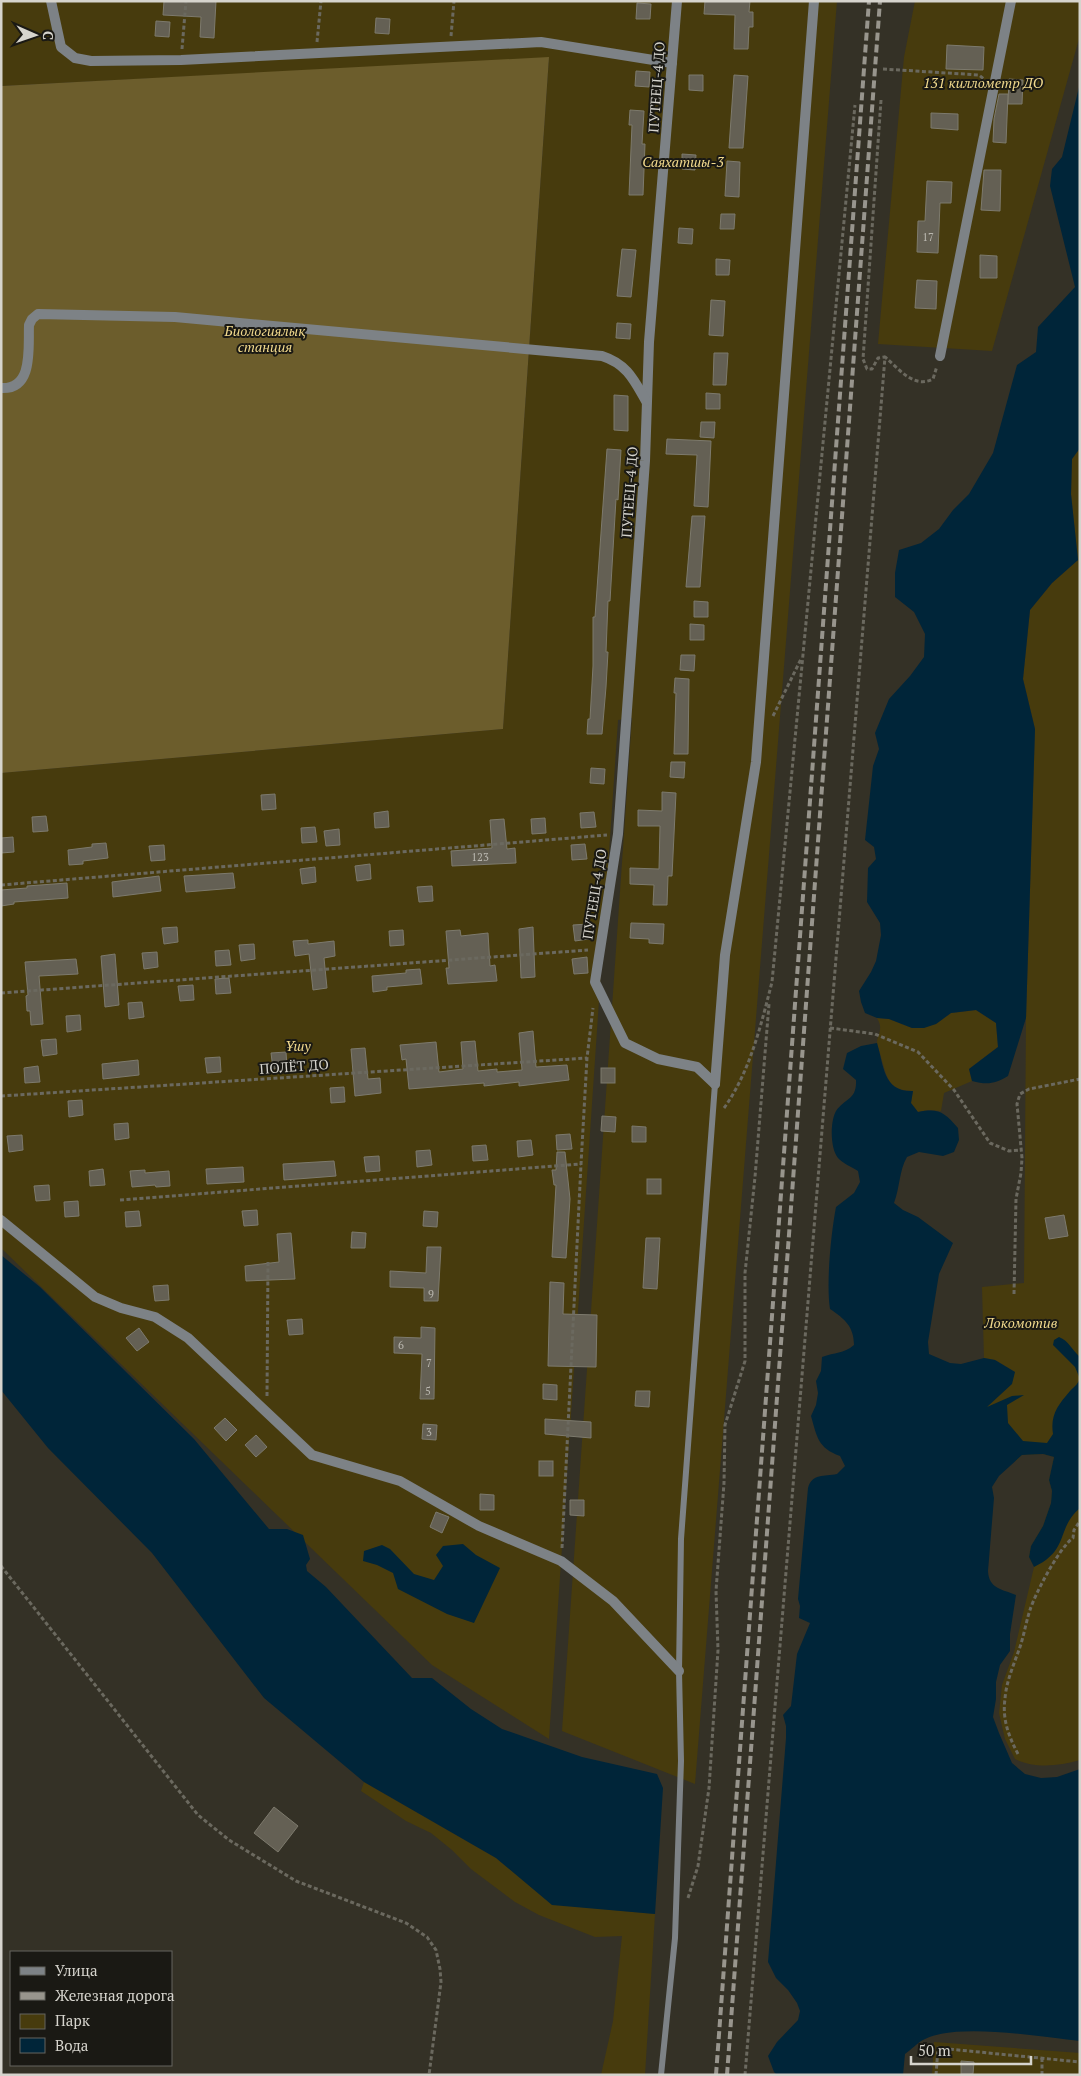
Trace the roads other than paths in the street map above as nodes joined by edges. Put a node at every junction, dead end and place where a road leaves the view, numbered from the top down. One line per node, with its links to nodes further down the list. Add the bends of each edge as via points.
1 (51, 1): 5 (street, via 62,47 75,58 112,62 541,42)
2 (676, 1): 5 (street, ПУТЕЕЦ-4 ДО)
3 (814, 1): 9 (street, via 756,762 725,955)
4 (1011, 1): 6 (street)
5 (672, 63): 8 (street, ПУТЕЕЦ-4 ДО)
6 (940, 356)
7 (1, 388): 8 (street, via 18,385 26,375 29,325 38,314 175,318 602,356 623,366)
8 (646, 401): 9 (street, ПУТЕЕЦ-4 ДО, via 645,471 618,834 596,982 626,1043 658,1059 697,1067)
9 (715, 1084): 11 (lane, via 681,1539)
10 (1, 1220): 11 (street, via 95,1297 155,1317 188,1338 312,1455 400,1481 478,1526 561,1561 613,1601)
11 (679, 1671): 12 (lane, via 681,1760 675,1938)
12 (661, 2075)

